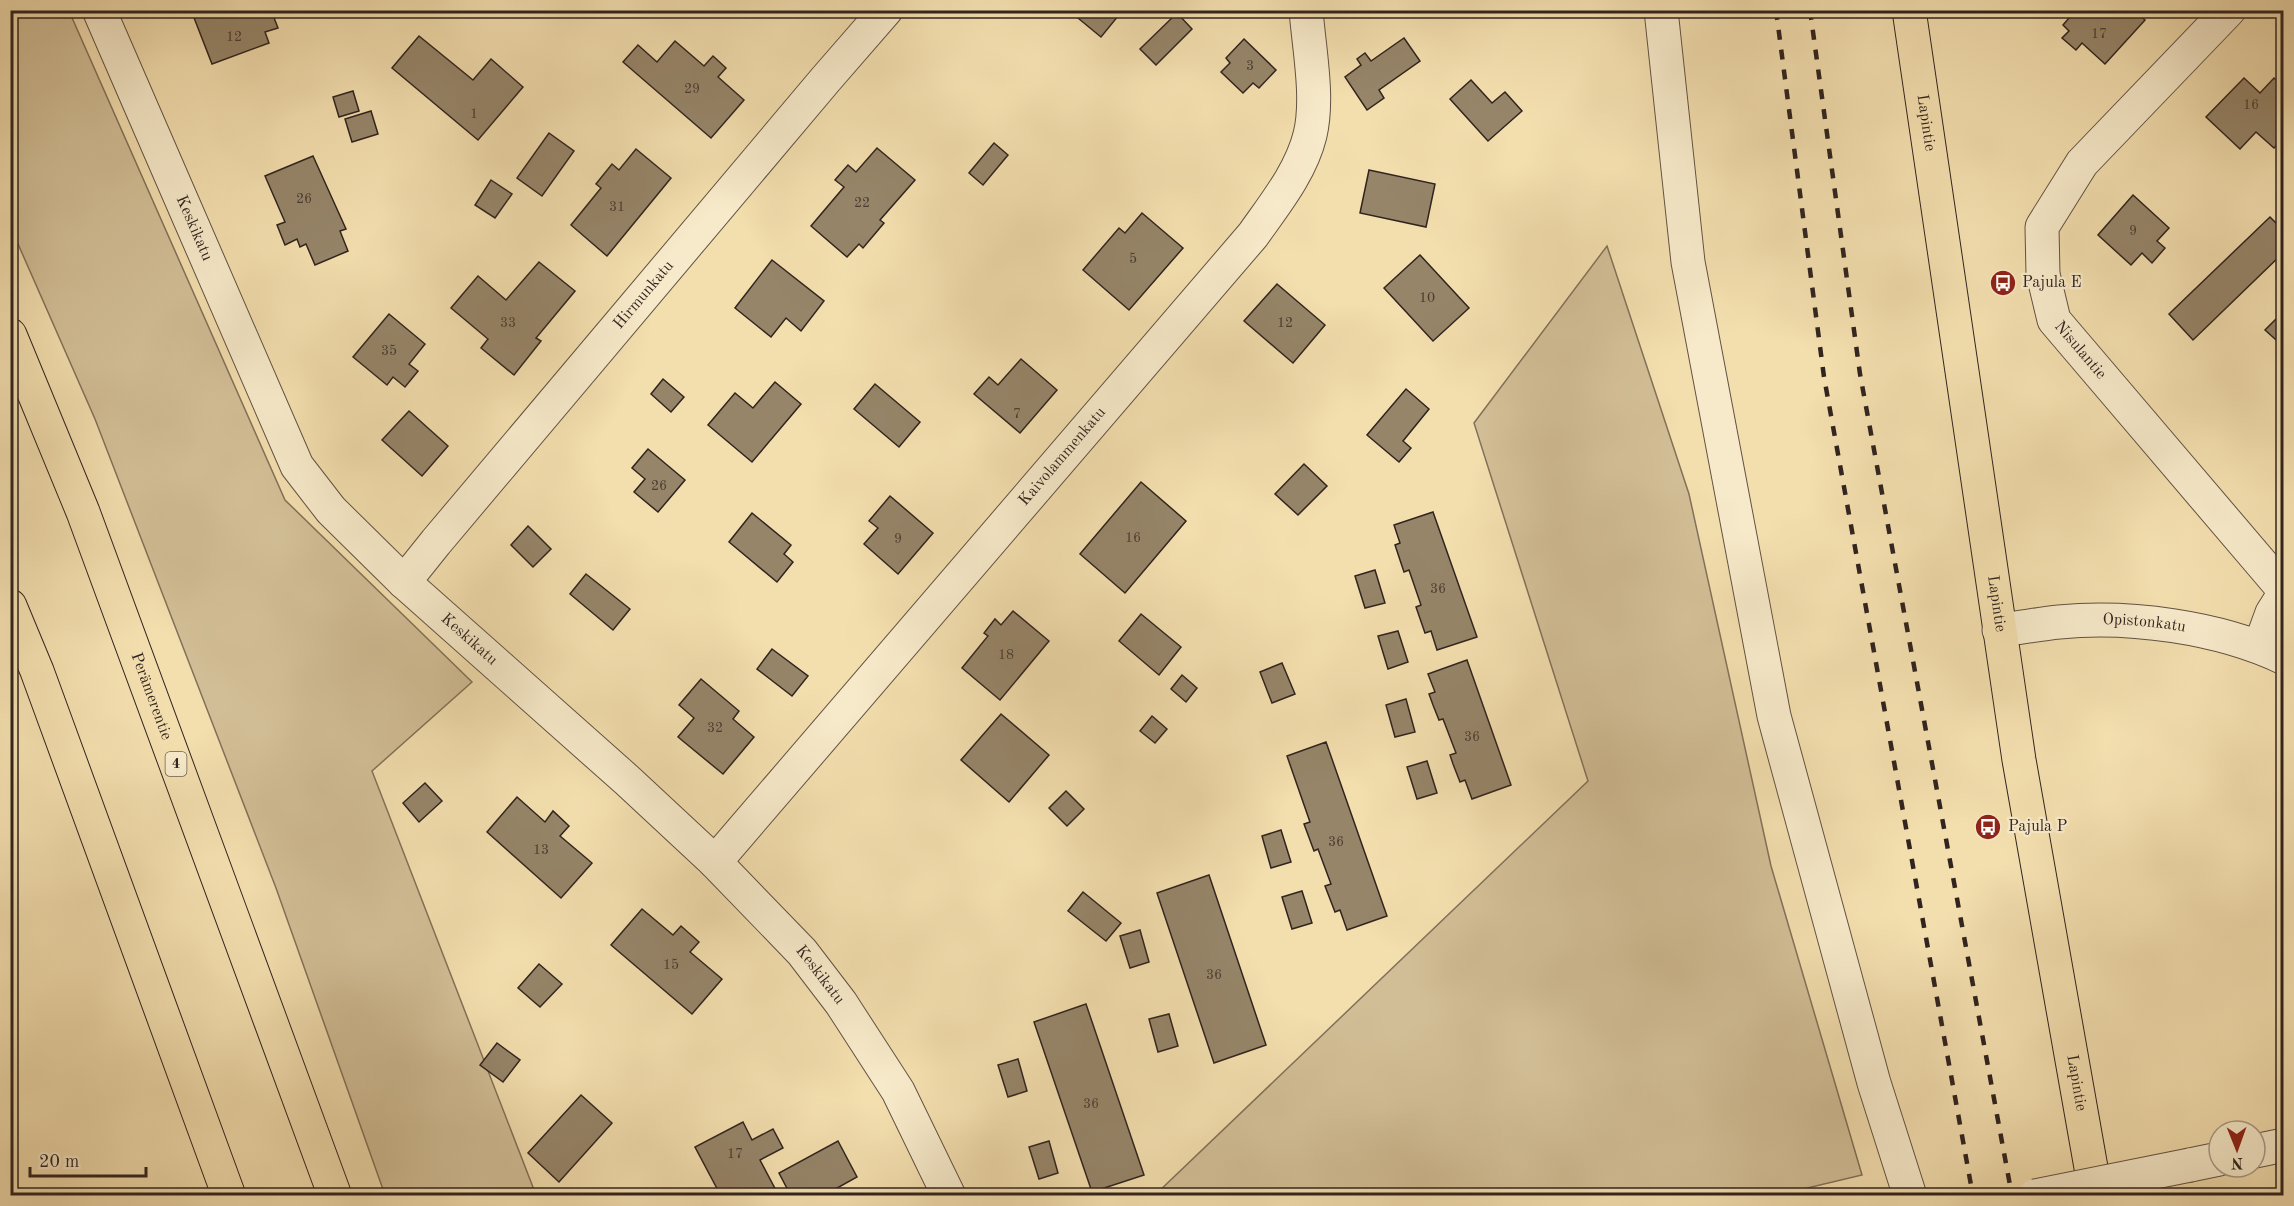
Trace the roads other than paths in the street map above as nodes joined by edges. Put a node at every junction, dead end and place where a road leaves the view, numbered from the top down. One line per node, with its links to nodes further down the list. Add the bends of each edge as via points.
1 (99, 10): 8 (street, Keskikatu, via 297,466 331,510)
2 (886, 10): 8 (street, Hirmunkatu)
3 (1306, 10): 13 (street, Kaivolammenkatu, via 1313,98 1310,136 1282,193 1253,235)
4 (1661, 10): 20 (street, via 1688,262 1774,716 1874,1083)
5 (1908, 10): 11 (main road, Lapintie)
6 (2229, 10): 9 (street, Nisulantie, via 2082,163 2042,227 2043,274 2054,320)
7 (10, 335): 18 (main road, Perämerentie / 4, via 87,523)
8 (405, 582): 13 (street, Keskikatu)
9 (2283, 592): 12 (street, via 2272,613)
10 (10, 606): 17 (main road)
11 (2000, 630): 12 (street, Opistonkatu, via 2060,622 2129,621 2192,629); 22 (main road, Lapintie, via 2019,760)
12 (2272, 652)
13 (715, 862): 19 (street, Keskikatu, via 802,952 846,1012 898,1091)
14 (2283, 1145): 15 (street)
15 (2267, 1148)
16 (2204, 1162): 21 (street, bridge)
17 (229, 1196)
18 (335, 1196)
19 (949, 1196)
20 (1910, 1196)
21 (2035, 1196)
22 (2096, 1196)

